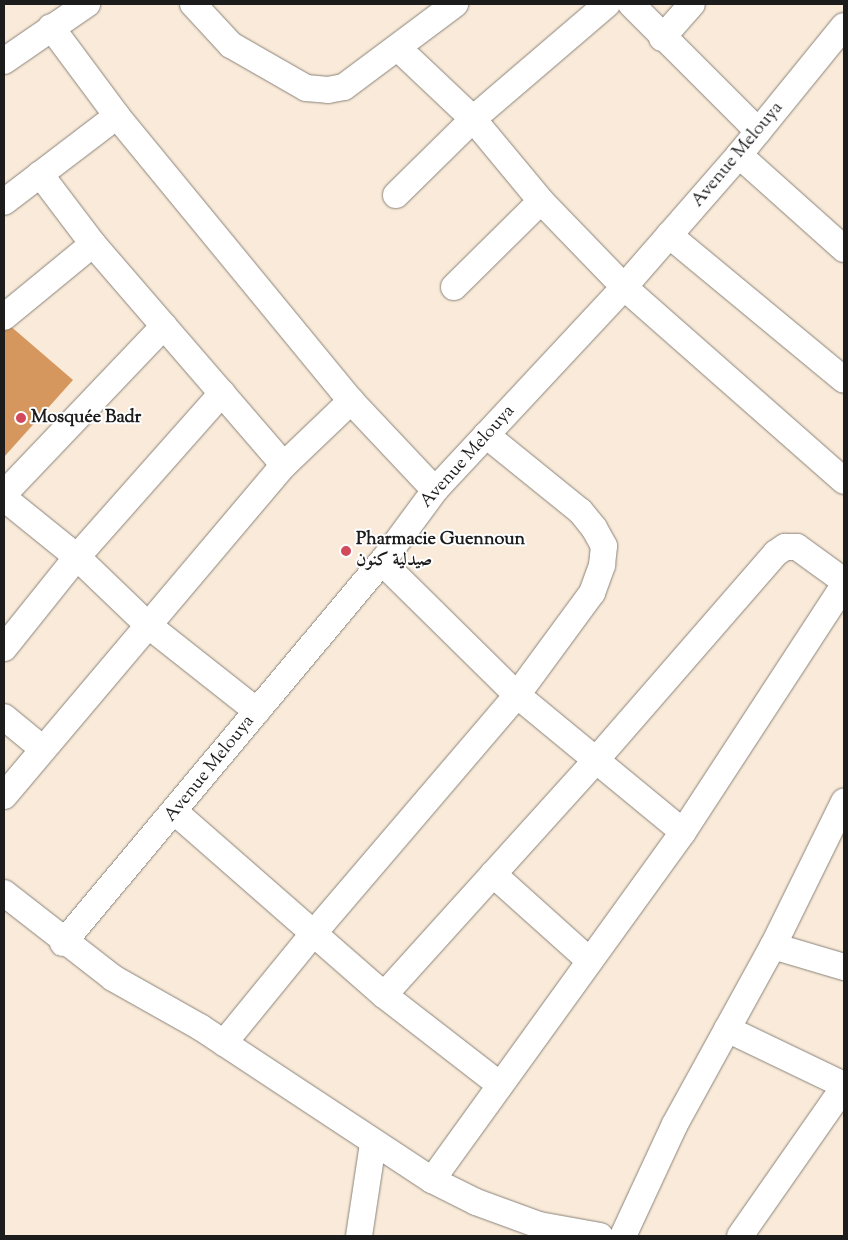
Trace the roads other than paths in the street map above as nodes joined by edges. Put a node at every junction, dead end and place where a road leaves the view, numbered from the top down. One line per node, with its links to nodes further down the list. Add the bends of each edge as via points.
1 (87, 4): 8 (street)
2 (196, 4): 10 (street, via 231,45 306,88 328,90 344,87)
3 (456, 4): 10 (street)
4 (607, 4): 13 (street)
5 (630, 4): 9 (street)
6 (692, 4): 9 (street)
7 (844, 26): 14 (street, Avenue Melouya)
8 (51, 27): 11 (street); 12 (street)
9 (662, 38): 14 (street)
10 (398, 48): 13 (street)
11 (4, 61)
12 (117, 116): 16 (street); 29 (street)
13 (473, 119): 17 (street); 18 (street)
14 (758, 131): 15 (street, Avenue Melouya)
15 (739, 155): 20 (street, Avenue Melouya); 22 (street)
16 (40, 174): 19 (street); 21 (street)
17 (396, 196)
18 (541, 201): 23 (street); 24 (street)
19 (4, 202)
20 (670, 235): 23 (street, Avenue Melouya); 27 (street)
21 (93, 244): 25 (street); 26 (street)
22 (843, 247)
23 (624, 287): 30 (street, Avenue Melouya); 32 (street)
24 (454, 288)
25 (4, 317)
26 (164, 326): 28 (street); 34 (street)
27 (844, 380)
28 (222, 393): 31 (street); 35 (street)
29 (351, 401): 31 (street); 33 (street)
30 (486, 435): 33 (street, Avenue Melouya); 40 (street, via 580,511 604,546 602,565 592,592)
31 (284, 466): 38 (street)
32 (844, 481)
33 (435, 490): 36 (street, Avenue Melouya)
34 (4, 496): 35 (street)
35 (77, 558): 38 (street); 39 (street)
36 (382, 562): 40 (street); 41 (street, Avenue Melouya)
37 (844, 583): 44 (street, via 797,547 785,547 776,552); 48 (street)
38 (148, 625): 41 (street); 43 (street)
39 (4, 648)
40 (517, 695): 44 (street); 52 (street)
41 (257, 711): 47 (street, Avenue Melouya)
42 (4, 717): 43 (street)
43 (44, 749): 45 (street)
44 (596, 760): 48 (street); 50 (street)
45 (4, 796)
46 (844, 802): 49 (street)
47 (175, 812): 52 (street); 53 (street, Avenue Melouya)
48 (683, 832): 55 (street)
49 (834, 846): 54 (street)
50 (493, 874): 55 (street); 57 (street)
51 (4, 893): 53 (street)
52 (313, 934): 57 (street); 59 (street)
53 (64, 943): 59 (street, via 113,978)
54 (773, 946): 56 (street); 58 (street)
55 (590, 961): 60 (street)
56 (844, 967)
57 (384, 996): 60 (street)
58 (727, 1029): 61 (street); 66 (street, via 675,1124)
59 (224, 1043): 62 (street)
60 (500, 1085): 63 (street)
61 (844, 1086): 67 (street)
62 (374, 1143): 63 (street); 64 (street)
63 (432, 1180): 65 (street, via 476,1202 532,1222)
64 (359, 1236)
65 (600, 1236)
66 (623, 1236)
67 (740, 1236)

